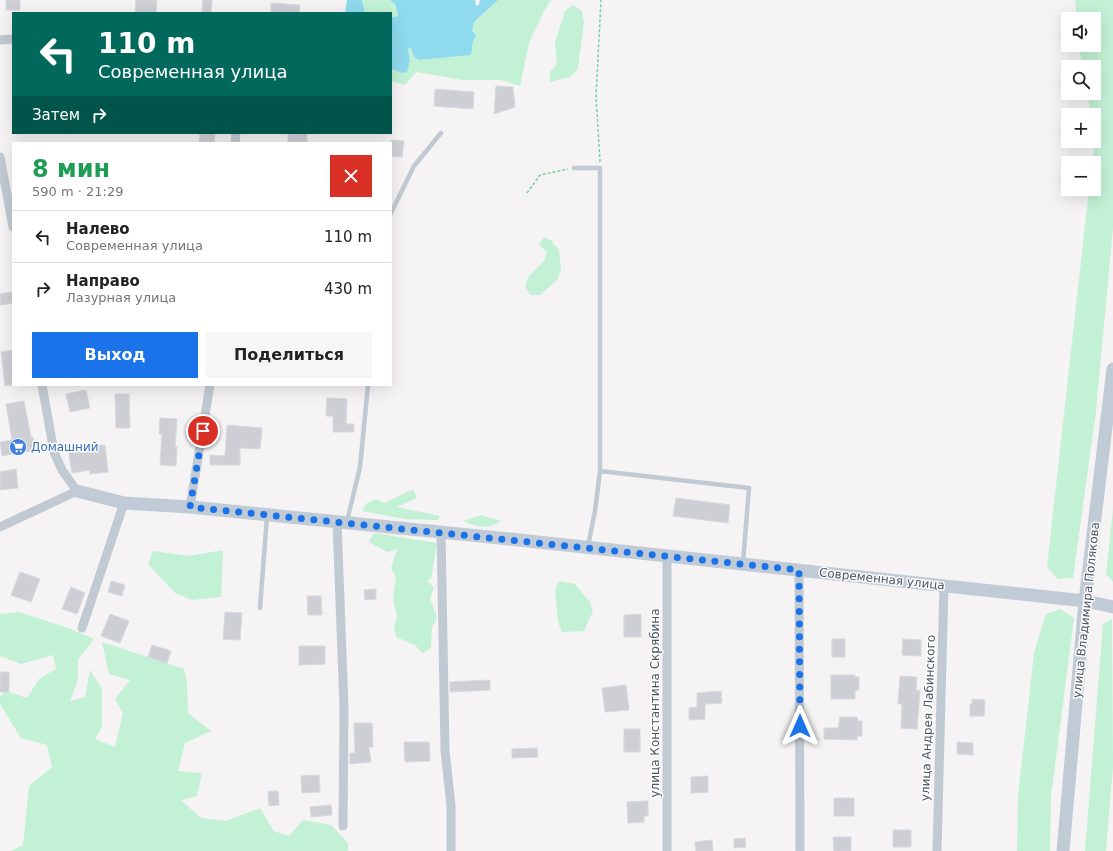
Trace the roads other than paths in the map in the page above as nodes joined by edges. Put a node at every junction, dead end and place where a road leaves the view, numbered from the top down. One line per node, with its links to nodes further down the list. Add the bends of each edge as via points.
1 (12, 39): 2 (street)
2 (0, 40)
3 (441, 134): 6 (lane, via 414,166)
4 (0, 157): 7 (street)
5 (574, 168): 12 (lane, via 600,168)
6 (392, 211)
7 (12, 222)
8 (1113, 369): 25 (street, улица Владимира Полякова)
9 (42, 386): 13 (street, via 54,452 62,470)
10 (210, 386): 15 (street)
11 (368, 386): 17 (lane, via 360,467)
12 (600, 471): 20 (lane); 22 (lane, via 749,488)
13 (77, 491): 14 (street, Современная улица); 18 (street)
14 (124, 502): 15 (street, Современная улица); 28 (street)
15 (190, 507): 16 (street, Современная улица)
16 (267, 514): 17 (street, Современная улица); 27 (lane)
17 (342, 522): 19 (street, Современная улица); 29 (street)
18 (0, 527)
19 (441, 532): 20 (street, Современная улица); 30 (street, via 445,750 451,806)
20 (587, 547): 21 (street, Современная улица)
21 (667, 556): 22 (street, Современная улица); 31 (street, улица Константина Скрябина)
22 (743, 564): 23 (street, Современная улица)
23 (799, 570): 24 (street, Современная улица); 32 (street)
24 (944, 585): 25 (street, Современная улица); 33 (street, улица Андрея Лабинского)
25 (1085, 601): 26 (street, Современная улица); 34 (street, улица Владимира Полякова)
26 (1113, 607)
27 (260, 608)
28 (82, 628)
29 (343, 826)
30 (451, 851)
31 (667, 851)
32 (800, 851)
33 (937, 851)
34 (1063, 851)

